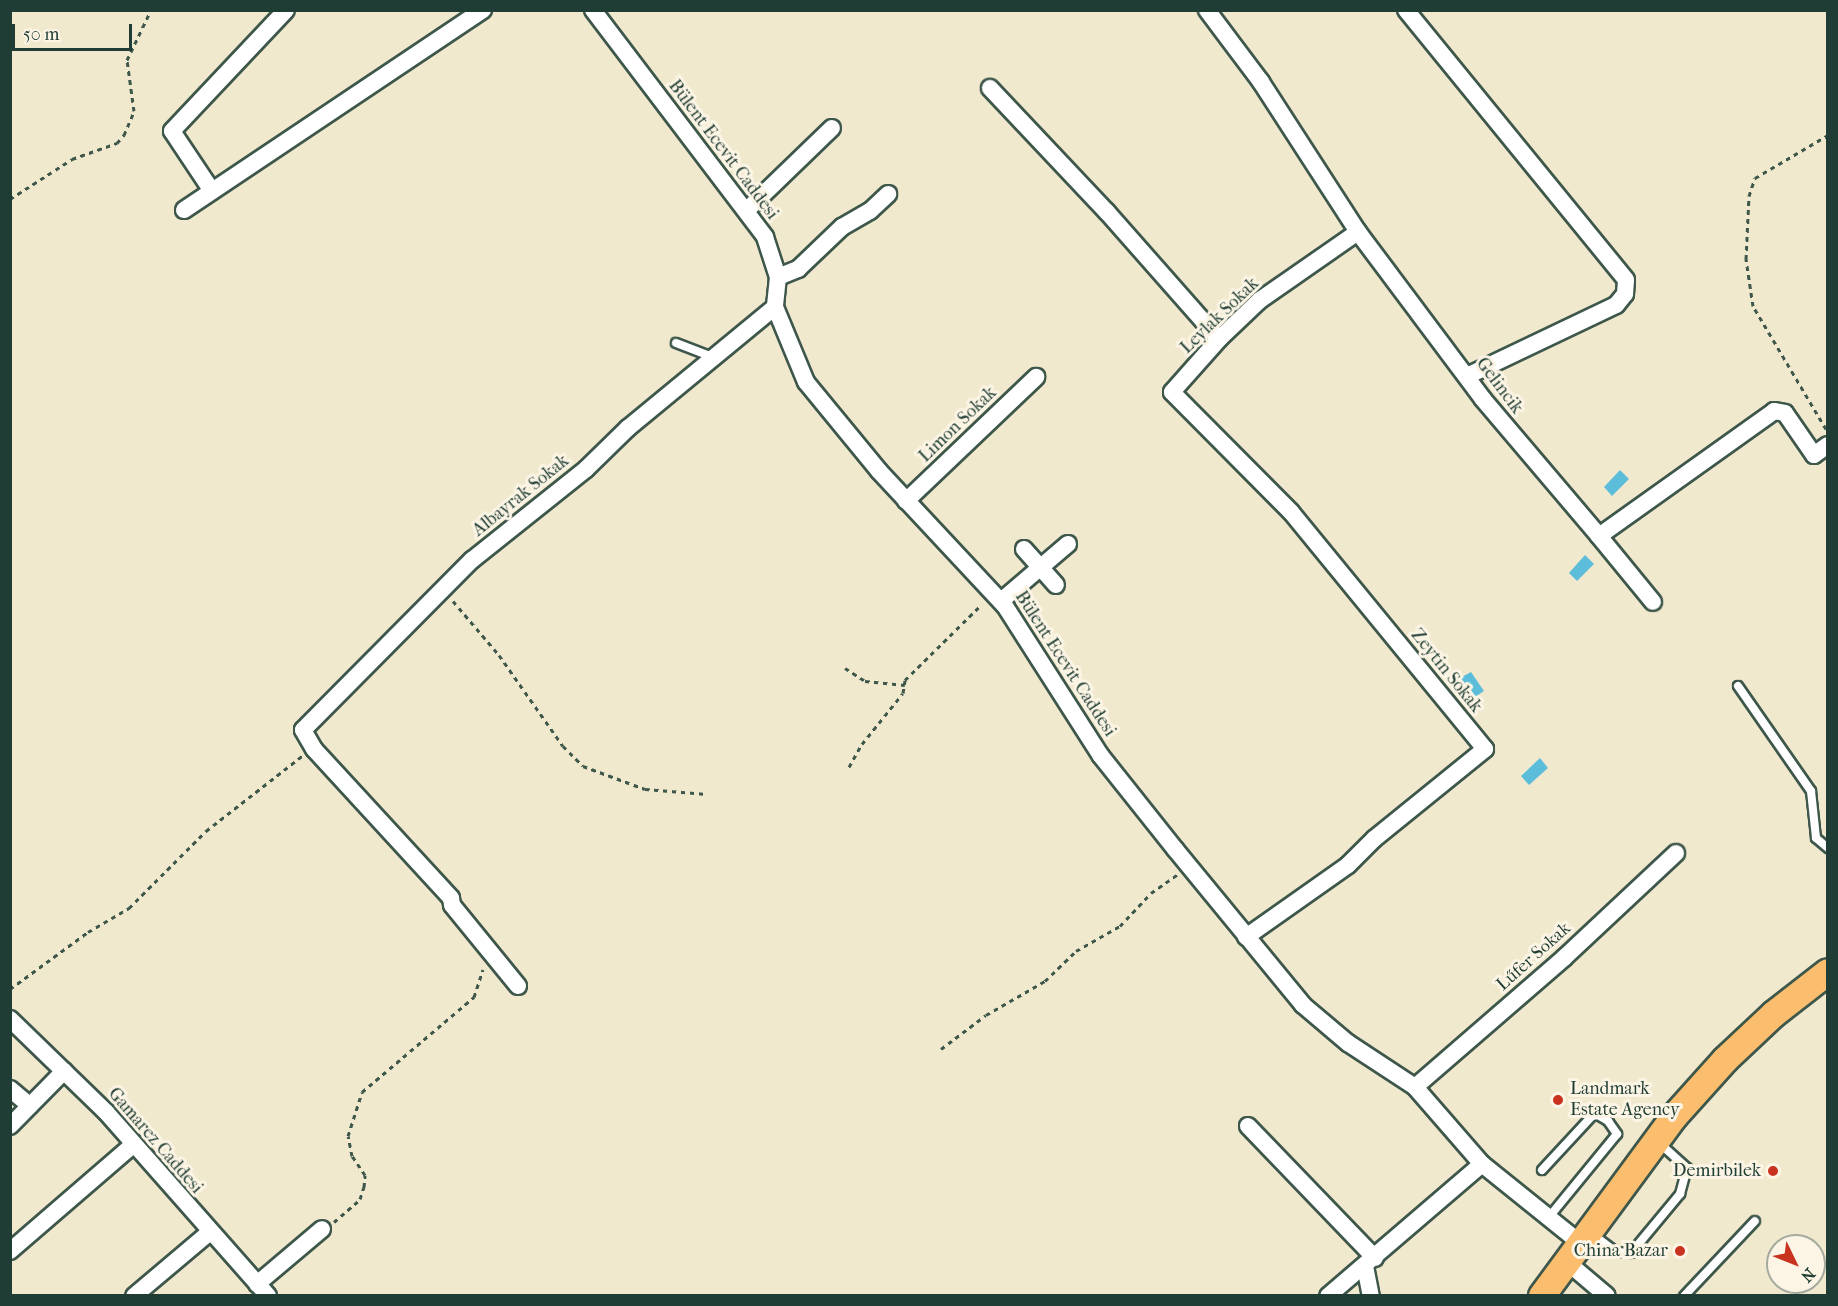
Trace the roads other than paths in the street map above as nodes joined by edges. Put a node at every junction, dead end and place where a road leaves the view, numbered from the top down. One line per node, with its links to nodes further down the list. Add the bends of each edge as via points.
1 (286, 10): 8 (street, via 172,131)
2 (483, 10): 8 (street)
3 (593, 10): 11 (street, Bülent Ecevit Caddesi)
4 (1208, 10): 12 (street, Gelincik, via 1261,82)
5 (1406, 10): 18 (street, via 1626,280 1625,294 1616,305)
6 (990, 88): 15 (street)
7 (832, 128): 11 (street)
8 (212, 191): 10 (street)
9 (888, 194): 13 (street, via 870,211 842,227 798,269)
10 (184, 210)
11 (747, 210): 13 (street, Bülent Ecevit Caddesi, via 765,237)
12 (1358, 232): 15 (street, Leylak Sokak, via 1260,300); 18 (street, Gelincik)
13 (778, 277): 14 (street, Bülent Ecevit Caddesi)
14 (775, 307): 17 (street, Albayrak Sokak); 22 (street, Bülent Ecevit Caddesi, via 806,382)
15 (1219, 339): 20 (street, Leylak Sokak)
16 (676, 343): 17 (lane)
17 (713, 357): 35 (street, Albayrak Sokak, via 442,588 303,730 314,749 451,898 452,905)
18 (1467, 376): 23 (street, Gelincik)
19 (1036, 377): 22 (street, Limon Sokak)
20 (1172, 392): 33 (street, Zeytin Sokak, via 1292,512 1485,749 1374,839 1348,865)
21 (1827, 445): 23 (street, via 1814,455 1785,412 1774,411)
22 (906, 501): 28 (street, Bülent Ecevit Caddesi)
23 (1599, 536): 29 (street, Gelincik)
24 (1068, 544): 26 (street)
25 (1024, 549): 26 (street)
26 (1039, 569): 27 (street); 28 (street)
27 (1056, 585)
28 (998, 597): 33 (street, Bülent Ecevit Caddesi, via 1101,756)
29 (1653, 602)
30 (1738, 686): 31 (lane, via 1811,791 1816,838)
31 (1827, 848)
32 (1676, 853): 38 (street, Lűfer Sokak, via 1565,957)
33 (1246, 938): 38 (street, Bülent Ecevit Caddesi, via 1303,1005 1348,1043)
34 (1827, 972): 43 (main road, via 1725,1060)
35 (518, 986)
36 (10, 1019): 37 (street, Gamarez Caddesi)
37 (64, 1071): 40 (street); 44 (street, Gamarez Caddesi)
38 (1415, 1087): 45 (street, Bülent Ecevit Caddesi)
39 (10, 1089): 40 (street)
40 (30, 1106): 41 (street)
41 (10, 1126)
42 (1248, 1126): 53 (street)
43 (1656, 1141): 51 (main road); 51 (lane, via 1687,1168 1680,1194 1631,1253)
44 (133, 1145): 50 (street, Gamarez Caddesi); 52 (street)
45 (1482, 1164): 47 (street, Bülent Ecevit Caddesi); 53 (street)
46 (1542, 1170): 47 (lane, via 1592,1116 1608,1121 1617,1134)
47 (1549, 1217): 51 (street, Bülent Ecevit Caddesi)
48 (1755, 1221): 60 (lane)
49 (322, 1229): 54 (street)
50 (210, 1232): 54 (street, Gamarez Caddesi); 55 (street)
51 (1578, 1245): 58 (main road); 59 (street, Bülent Ecevit Caddesi)
52 (10, 1251)
53 (1370, 1262): 56 (street); 57 (street)
54 (263, 1292)
55 (134, 1296)
56 (1328, 1296)
57 (1371, 1296)
58 (1542, 1296)
59 (1607, 1296)
60 (1684, 1296)

